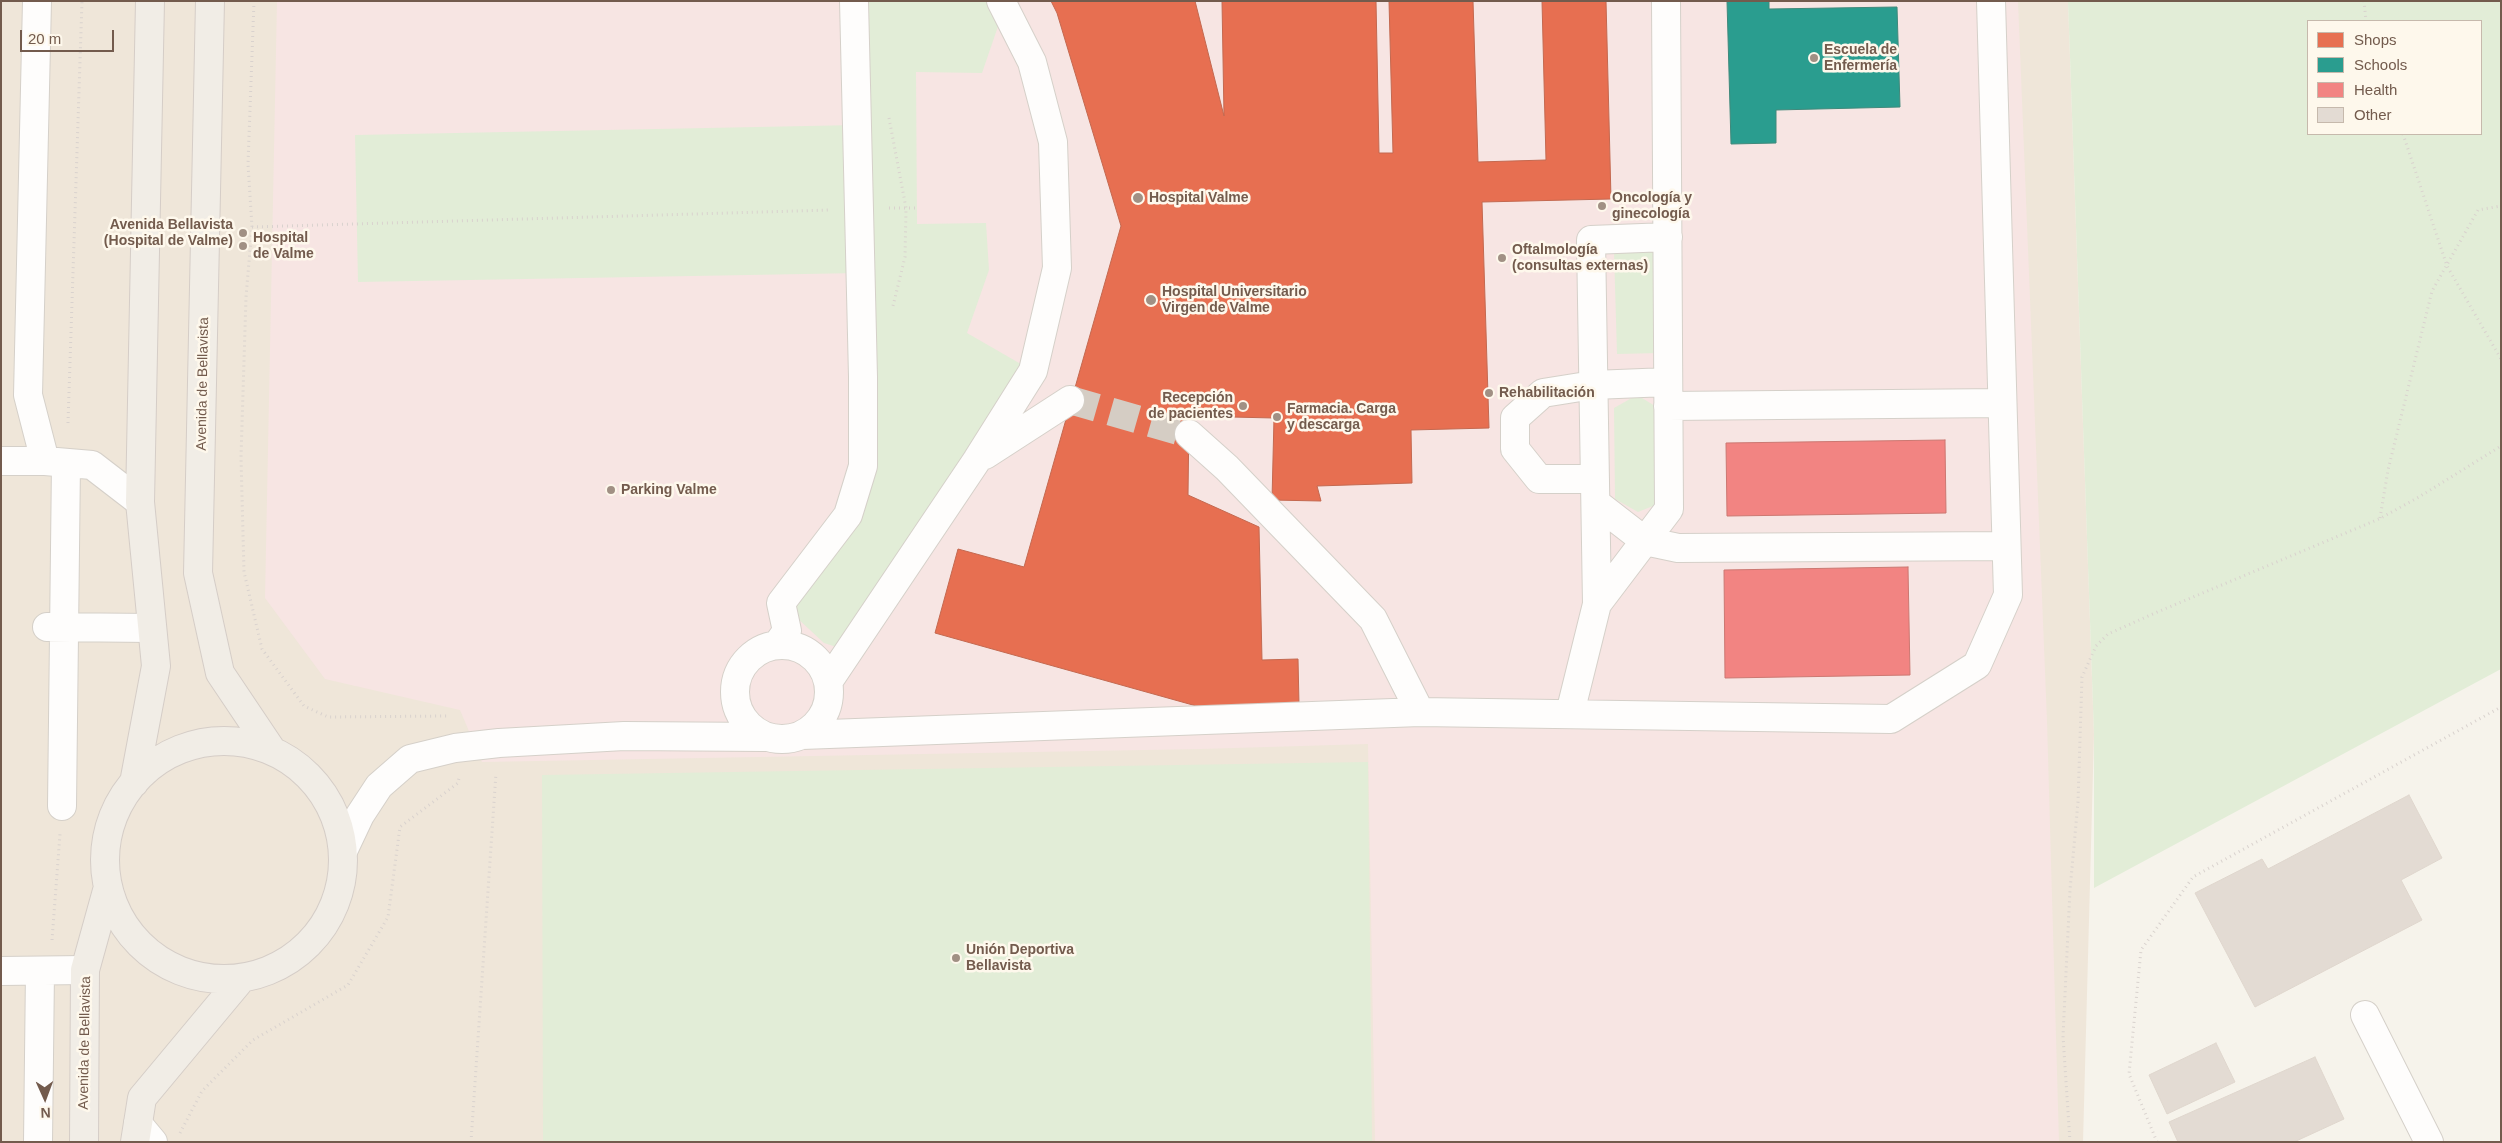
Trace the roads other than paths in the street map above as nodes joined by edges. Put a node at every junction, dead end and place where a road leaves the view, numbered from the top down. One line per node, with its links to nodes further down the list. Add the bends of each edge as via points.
1 (37, 1): 16 (street, via 28,395)
2 (150, 1): 18 (main road)
3 (210, 1): 30 (main road, Avenida de Bellavista, via 198,573 220,673)
4 (854, 1): 24 (street, via 863,466 848,514 781,603 787,631)
5 (1001, 1): 14 (street, via 1032,62 1053,142 1058,268 1033,371)
6 (1666, 1): 8 (street)
7 (1991, 1): 12 (street)
8 (1668, 236): 9 (street, via 1591,240); 10 (street)
9 (1594, 385): 10 (street); 17 (street); 17 (street, via 1543,393 1515,418 1515,449 1540,479)
10 (1668, 394): 12 (street); 19 (street, via 1669,509)
11 (1070, 400): 14 (street)
12 (2002, 402): 20 (street)
13 (1189, 434): 26 (street, via 1228,468 1373,619)
14 (978, 460): 25 (street)
15 (1, 461): 16 (street)
16 (56, 462): 18 (street, via 92,465); 22 (street)
17 (1595, 491): 19 (street); 21 (street)
18 (140, 502): 23 (main road)
19 (1645, 541): 20 (street, via 1678,548); 21 (street)
20 (2006, 546): 27 (street, via 2008,595 1977,665 1891,719)
21 (1597, 604): 27 (street)
22 (55, 627): 23 (street); 32 (street)
23 (152, 628): 31 (main road, via 156,666)
24 (777, 645): 25 (street, via 804,650 815,658); 29 (street, via 762,649 749,658 739,670 734,686 734,702 740,717)
25 (828, 682): 28 (street, via 829,698 824,713 815,726)
26 (1420, 712): 27 (street); 28 (street)
27 (1570, 713)
28 (802, 735): 29 (street, via 790,739)
29 (765, 737): 33 (street, via 624,736 499,743 455,748 410,759 379,786 360,815)
30 (271, 749): 31 (main road, via 226,742 192,746 162,760); 33 (main road, via 307,775 324,796 338,827)
31 (134, 783): 34 (main road, via 110,828 106,858)
32 (62, 806)
33 (343, 851): 38 (main road, via 342,882 320,930 285,963)
34 (108, 887): 35 (main road, Avenida de Bellavista); 38 (main road, via 117,911 134,937 164,963 202,977)
35 (85, 970): 37 (street); 42 (main road, Avenida de Bellavista)
36 (1, 971): 37 (street)
37 (40, 971): 41 (street)
38 (242, 978): 40 (main road, via 142,1098)
39 (2365, 1015): 43 (street)
40 (151, 1136)
41 (38, 1142)
42 (84, 1142)
43 (2429, 1142)

